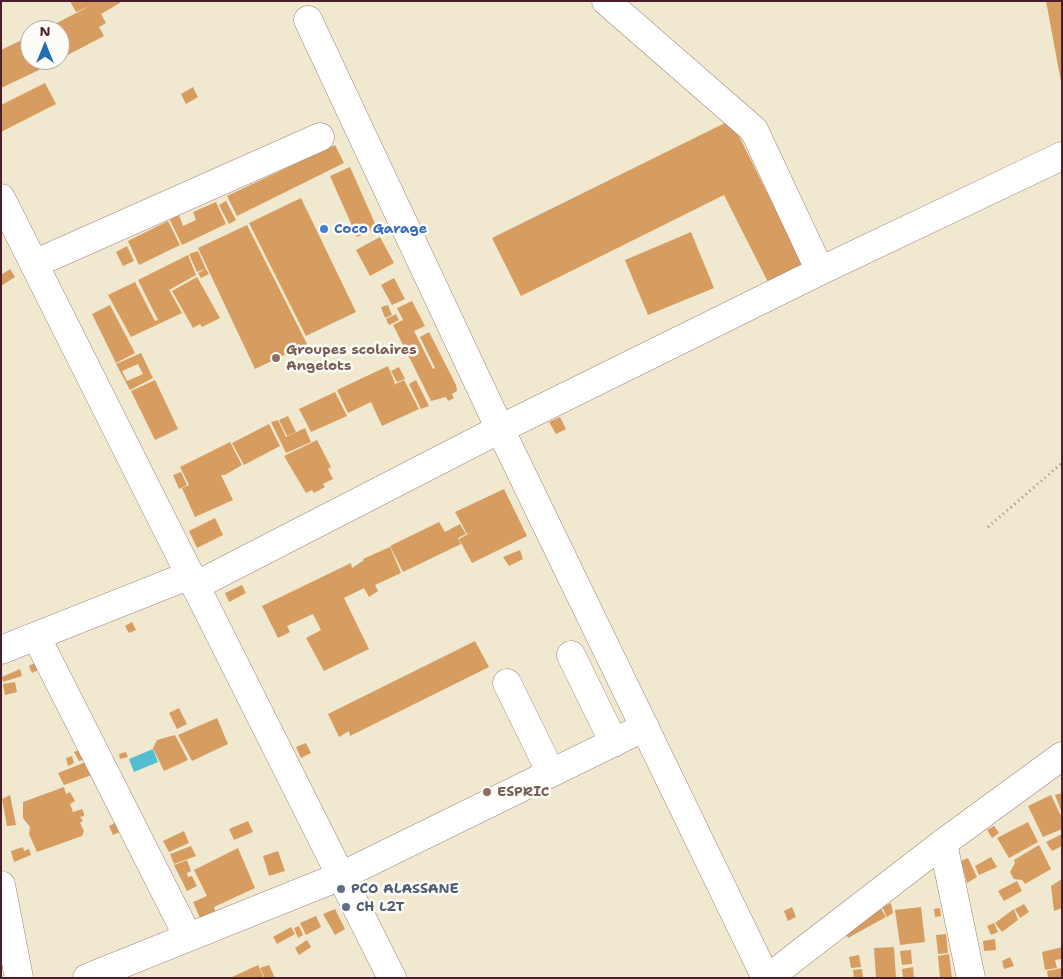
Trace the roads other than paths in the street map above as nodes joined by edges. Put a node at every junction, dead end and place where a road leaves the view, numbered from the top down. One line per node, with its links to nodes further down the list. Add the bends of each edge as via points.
1 (606, 1): 7 (street, via 754,130)
2 (308, 20): 8 (street)
3 (320, 137): 6 (street)
4 (1062, 156): 7 (street)
5 (1, 198): 6 (street)
6 (34, 264): 9 (street)
7 (820, 271): 8 (street)
8 (500, 429): 9 (street); 14 (street)
9 (193, 580): 10 (street); 19 (street)
10 (36, 636): 11 (street); 21 (street)
11 (1, 650)
12 (571, 655): 15 (street)
13 (508, 683): 17 (street)
14 (645, 727): 15 (street); 25 (street)
15 (614, 743): 17 (street)
16 (1062, 756): 18 (street)
17 (551, 773): 19 (street)
18 (943, 843): 25 (street); 26 (street)
19 (341, 876): 21 (street); 24 (street)
20 (1, 885): 22 (street)
21 (188, 937): 23 (street)
22 (19, 978)
23 (87, 978)
24 (392, 978)
25 (767, 978)
26 (972, 978)

